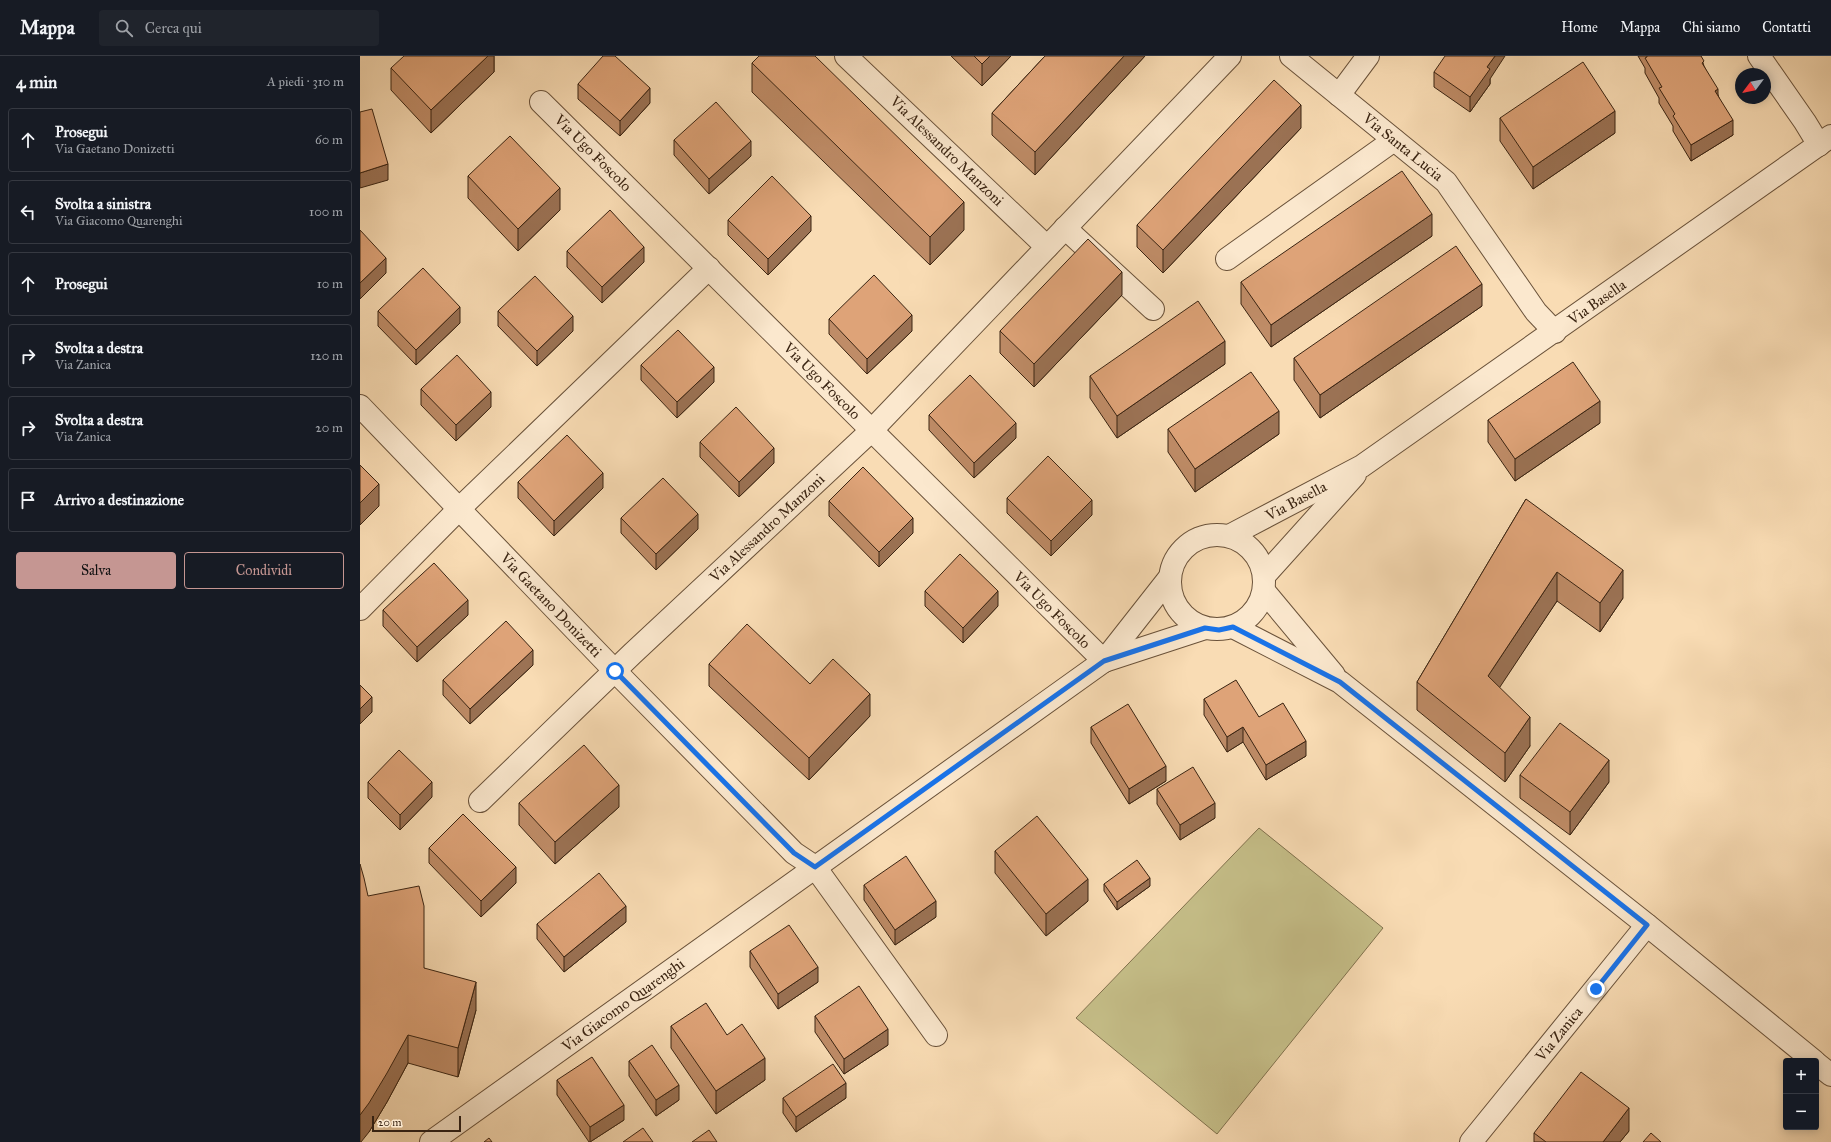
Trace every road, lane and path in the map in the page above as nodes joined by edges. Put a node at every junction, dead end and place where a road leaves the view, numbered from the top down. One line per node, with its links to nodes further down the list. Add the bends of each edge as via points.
1 (846, 56): 11 (street, Via Alessandro Manzoni)
2 (1230, 56): 10 (street, Via Alessandro Manzoni)
3 (1291, 56): 6 (street, Via Santa Lucia)
4 (1368, 56): 6 (street)
5 (1759, 56): 9 (street, via 1804,122)
6 (1339, 95): 8 (street, Via Santa Lucia)
7 (541, 102): 13 (street, Via Ugo Foscolo)
8 (1394, 140): 12 (street); 15 (street, Via Santa Lucia, via 1446,182 1536,312)
9 (1825, 140): 15 (street, Via Basella)
10 (1065, 228): 11 (street, Via Alessandro Manzoni); 14 (street)
11 (1047, 247): 17 (street, Via Alessandro Manzoni)
12 (1227, 259)
13 (709, 268): 17 (street, Via Ugo Foscolo); 19 (street)
14 (1153, 309)
15 (1555, 332): 18 (street, Via Basella)
16 (360, 406): 19 (street, Via Gaetano Donizetti)
17 (872, 430): 26 (street, Via Ugo Foscolo); 27 (street, Via Alessandro Manzoni)
18 (1362, 466): 20 (street, Via Basella); 22 (street, Via Basella)
19 (459, 509): 23 (street); 27 (street, Via Gaetano Donizetti)
20 (1229, 536): 21 (street, via 1213,535 1197,539 1184,548 1175,561); 22 (street, via 1253,550 1260,562)
21 (1170, 577): 25 (street, via 1175,603 1182,614); 26 (street, Via Giacomo Quarenghi)
22 (1264, 583): 24 (street, via 1261,603 1254,614); 28 (street)
23 (360, 609)
24 (1233, 627): 25 (street, via 1219,630); 28 (street)
25 (1205, 628): 26 (street, Via Giacomo Quarenghi)
26 (1104, 661): 30 (street, Via Giacomo Quarenghi)
27 (615, 671): 29 (street, Via Alessandro Manzoni); 30 (street, Via Gaetano Donizetti, via 794,853)
28 (1340, 682): 31 (street)
29 (480, 801)
30 (815, 867): 32 (street); 36 (street, Via Giacomo Quarenghi)
31 (1647, 925): 33 (street); 37 (street, Via Zanica)
32 (936, 1035)
33 (1810, 1058)
34 (1819, 1065): 35 (street)
35 (1831, 1075)
36 (431, 1142)
37 (1471, 1142)

